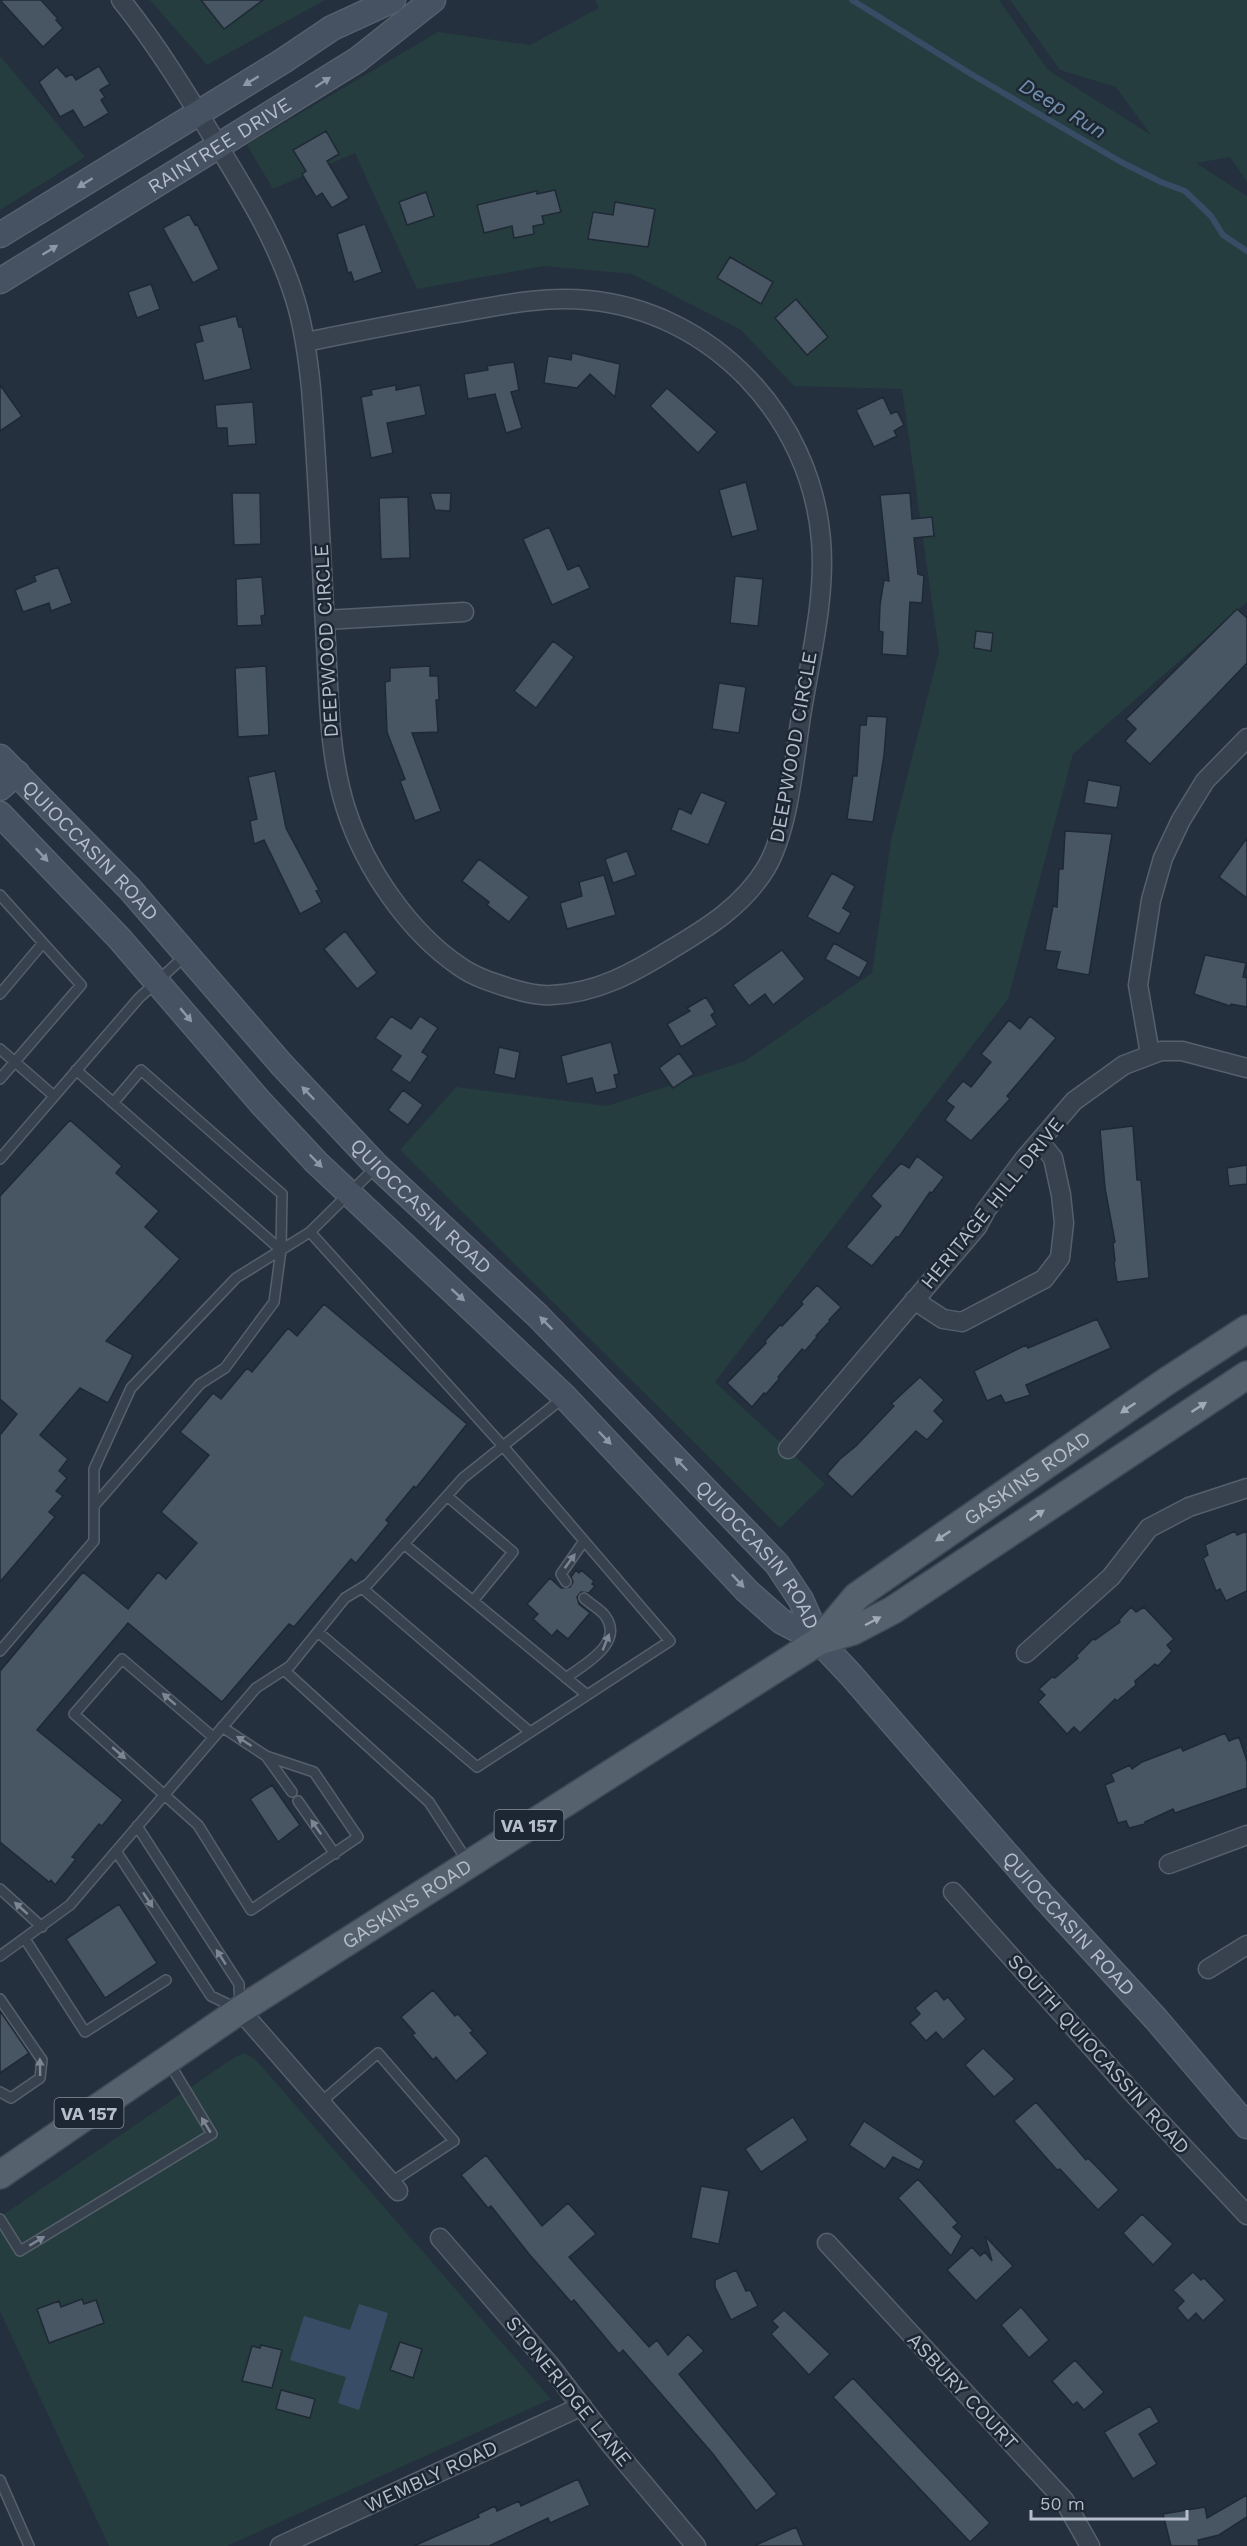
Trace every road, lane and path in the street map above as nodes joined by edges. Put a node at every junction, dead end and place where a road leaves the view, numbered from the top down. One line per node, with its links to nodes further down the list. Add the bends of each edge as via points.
1 (121, 0): 4 (street, DEEPWOOD CIRCLE)
2 (393, 0): 4 (main road, RAINTREE DRIVE, one-way to 4, via 332,28)
3 (433, 0): 5 (main road, RAINTREE DRIVE, one-way to 3, via 357,60)
4 (198, 113): 5 (street, DEEPWOOD CIRCLE); 6 (main road, RAINTREE DRIVE, one-way to 6)
5 (218, 146): 7 (main road, RAINTREE DRIVE, one-way to 5); 8 (street, DEEPWOOD CIRCLE, via 274,245 295,298)
6 (0, 236)
7 (0, 281)
8 (306, 342): 10 (street, DEEPWOOD CIRCLE); 10 (street, DEEPWOOD CIRCLE, via 534,298 590,300 649,313 699,338 745,375 766,399 804,465 816,503 821,544 819,598 787,806 765,870 728,912 626,977 597,988 551,996 528,993 484,980 461,968 424,935 386,889 362,848 346,809 331,745)
9 (464, 612): 10 (street)
10 (324, 620)
11 (1247, 738): 21 (street, via 1204,781 1163,858 1138,986)
12 (0, 757): 13 (main road, QUIOCCASIN ROAD)
13 (9, 781): 17 (main road, QUIOCCASIN ROAD, via 129,888)
14 (0, 814): 18 (main road, QUIOCCASIN ROAD, one-way to 18)
15 (0, 895): 16 (lane)
16 (43, 943): 19 (lane); 22 (lane, via 81,985)
17 (186, 955): 18 (lane); 30 (main road, QUIOCCASIN ROAD, one-way to 17)
18 (158, 982): 24 (lane, via 138,998); 31 (main road, QUIOCCASIN ROAD, one-way to 31, via 261,1103)
19 (0, 994)
20 (0, 1049): 22 (lane)
21 (1150, 1054): 23 (street, HERITAGE HILL DRIVE, via 1182,1052); 28 (street, HERITAGE HILL DRIVE, via 1124,1065 1074,1101)
22 (15, 1062): 25 (lane); 26 (lane)
23 (1247, 1068)
24 (76, 1071): 26 (lane); 27 (lane)
25 (0, 1079)
26 (54, 1096): 29 (lane)
27 (113, 1103): 33 (lane); 33 (lane, via 141,1070 203,1124 282,1194)
28 (1040, 1142): 34 (street, HERITAGE HILL DRIVE, via 977,1227); 34 (street, via 1053,1158 1064,1222 1060,1258 1044,1279 962,1322 943,1319)
29 (0, 1159)
30 (377, 1166): 31 (lane); 50 (main road, QUIOCCASIN ROAD, one-way to 30, via 801,1600 777,1564 538,1316)
31 (348, 1193): 32 (lane); 37 (main road, QUIOCCASIN ROAD, one-way to 37)
32 (310, 1232): 33 (lane); 38 (lane)
33 (280, 1250): 42 (lane, via 274,1302 225,1368 200,1384); 42 (lane, via 236,1278 131,1388 94,1469)
34 (914, 1300): 39 (street, HERITAGE HILL DRIVE)
35 (1247, 1329): 50 (main road, GASKINS ROAD, one-way to 50, via 856,1596)
36 (1247, 1375): 50 (main road, GASKINS ROAD, one-way to 36, via 854,1632 893,1610)
37 (564, 1396): 38 (lane); 50 (main road, QUIOCCASIN ROAD, one-way to 50, via 747,1591 781,1621)
38 (502, 1445): 41 (lane); 43 (lane)
39 (788, 1449)
40 (1247, 1488): 52 (street, via 1189,1507 1149,1528 1111,1577)
41 (447, 1496): 44 (lane); 48 (lane, via 513,1552)
42 (94, 1506): 51 (lane, via 94,1542)
43 (584, 1541): 45 (lane, one-way to 43, via 561,1574); 55 (lane, via 670,1641)
44 (404, 1544): 46 (lane); 48 (lane)
45 (566, 1582)
46 (362, 1588): 49 (lane, via 345,1598); 57 (lane)
47 (584, 1598): 54 (lane, one-way to 47, via 602,1652 610,1634 606,1617)
48 (473, 1601): 54 (lane)
49 (318, 1632): 53 (lane); 57 (lane, via 477,1767)
50 (819, 1641): 67 (main road, GASKINS ROAD / VA 157); 82 (main road, QUIOCCASIN ROAD, via 878,1703 1042,1896 1156,2019)
51 (0, 1651)
52 (1026, 1653)
53 (284, 1670): 56 (lane, via 256,1688); 67 (lane, via 429,1802)
54 (566, 1678): 55 (lane)
55 (587, 1695): 57 (lane)
56 (222, 1727): 58 (lane); 59 (lane, one-way to 56)
57 (530, 1732)
58 (213, 1737): 61 (lane); 61 (lane, one-way to 61, via 122,1659 74,1714)
59 (267, 1756): 60 (lane); 66 (lane, via 314,1772 358,1837)
60 (292, 1792)
61 (165, 1794): 63 (lane); 66 (lane, via 198,1825 251,1910)
62 (298, 1801): 66 (lane, one-way to 62)
63 (137, 1826): 65 (lane); 78 (lane, one-way to 63, via 239,1984)
64 (1247, 1835): 68 (street)
65 (116, 1851): 71 (lane, via 70,1905); 78 (lane, one-way to 78, via 210,1996)
66 (334, 1854)
67 (469, 1863): 78 (main road, GASKINS ROAD / VA 157)
68 (1168, 1864)
69 (0, 1889): 71 (lane, one-way to 69)
70 (953, 1892): 85 (street, SOUTH QUIOCASSIN ROAD)
71 (42, 1927): 72 (lane)
72 (25, 1939): 74 (lane); 76 (lane, via 86,2032)
73 (1247, 1945): 75 (street)
74 (0, 1956)
75 (1208, 1969)
76 (166, 1980)
77 (0, 1999): 80 (lane, one-way to 77, via 11,2098 40,2078 42,2060)
78 (240, 2010): 79 (main road, GASKINS ROAD / VA 157); 81 (street)
79 (167, 2060): 83 (main road, GASKINS ROAD / VA 157); 86 (lane, one-way to 79, via 20,2251 212,2134)
80 (0, 2092)
81 (320, 2103): 84 (street); 84 (lane, via 378,2053 454,2141)
82 (1247, 2126)
83 (0, 2175)
84 (394, 2187)
85 (1247, 2215)
86 (0, 2219)
87 (440, 2238): 89 (street, STONERIDGE LANE)
88 (827, 2243): 94 (street, ASBURY COURT, via 1064,2500)
89 (582, 2406): 92 (street, WEMBLY ROAD); 93 (street, STONERIDGE LANE)
90 (0, 2480): 91 (lane)
91 (29, 2546)
92 (280, 2546)
93 (696, 2546)
94 (1090, 2546)

